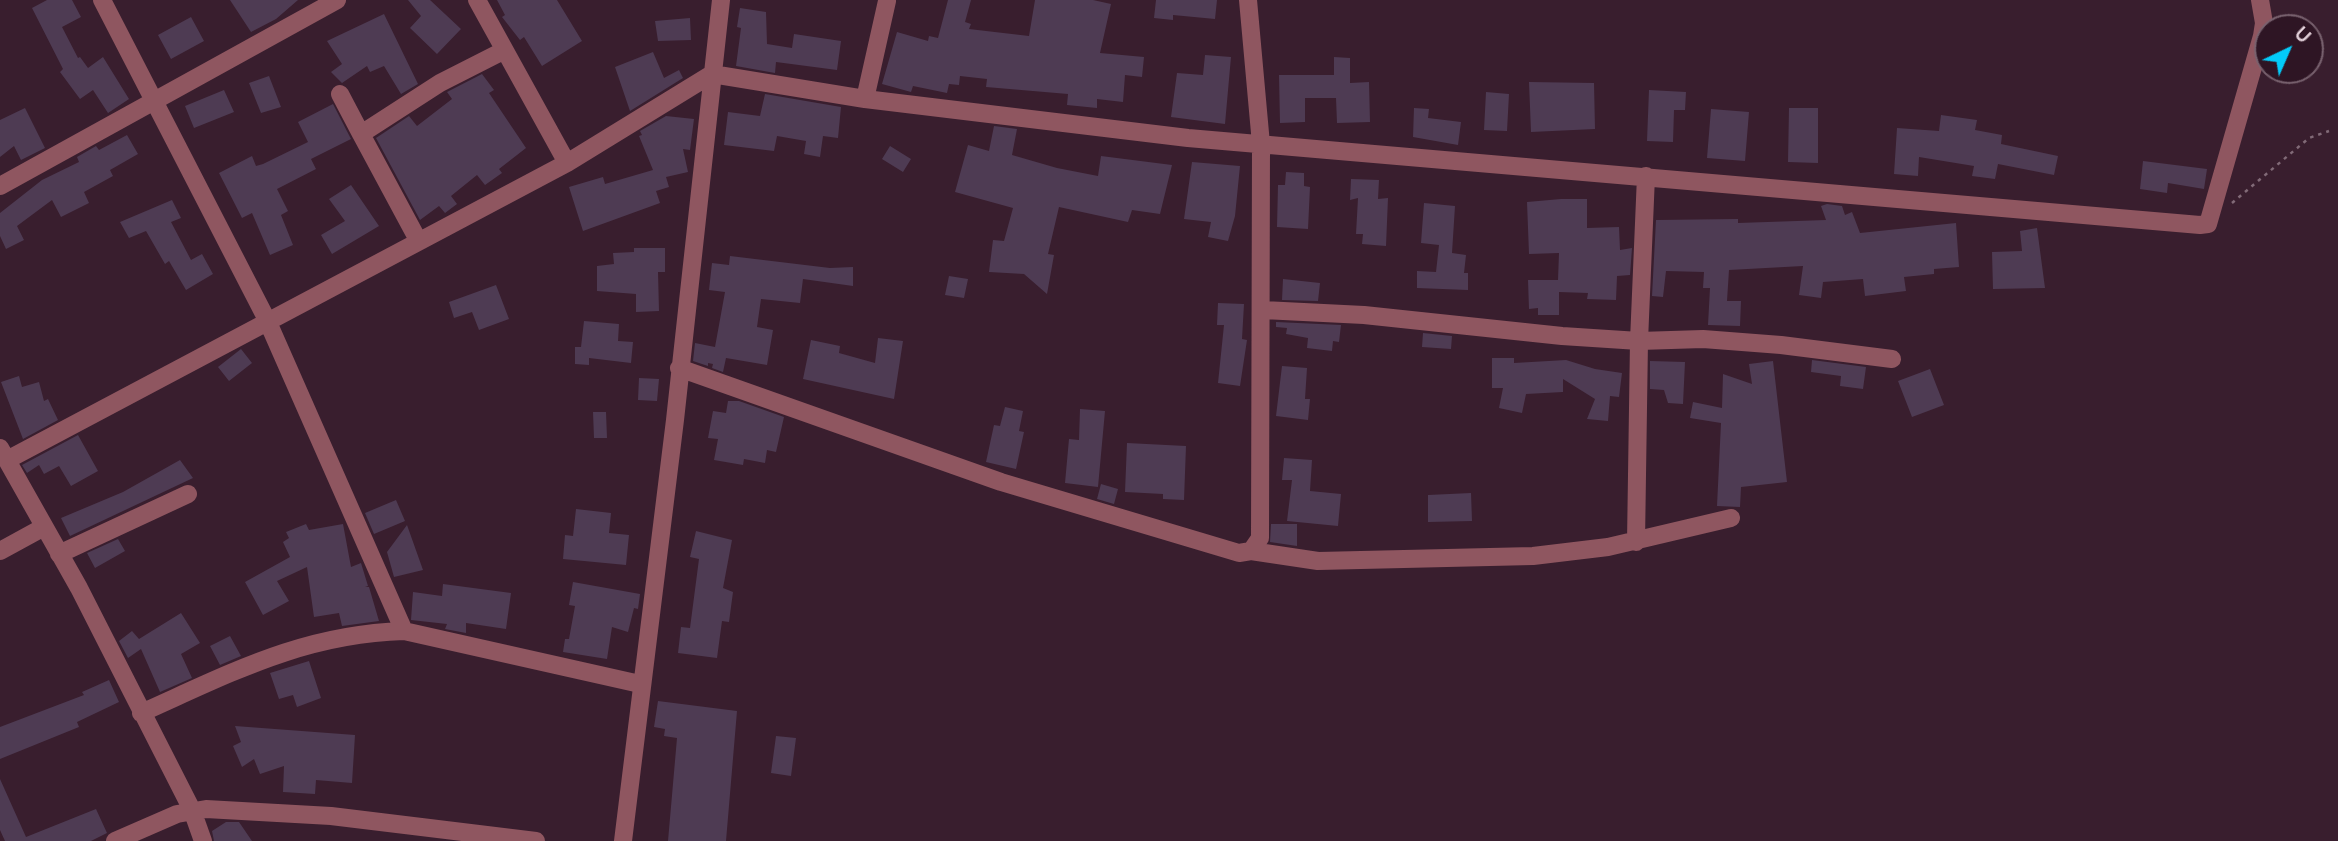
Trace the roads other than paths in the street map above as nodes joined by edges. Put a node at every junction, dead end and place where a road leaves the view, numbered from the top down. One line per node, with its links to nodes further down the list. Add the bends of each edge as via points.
1 (102, 0): 11 (street)
2 (337, 0): 11 (street)
3 (477, 0): 8 (street)
4 (720, 0): 9 (street)
5 (1248, 0): 14 (street)
6 (2260, 0): 16 (street, via 2262,36 2208,224)
7 (887, 1): 12 (street)
8 (503, 51): 13 (street, via 440,83); 15 (street)
9 (712, 74): 12 (street); 15 (street); 23 (street)
10 (340, 94): 13 (street)
11 (154, 99): 17 (street); 20 (street)
12 (864, 100): 14 (street)
13 (361, 134): 18 (street)
14 (1261, 144): 16 (street); 19 (street)
15 (567, 163): 18 (street)
16 (1646, 176): 21 (street)
17 (0, 186)
18 (418, 240): 20 (street)
19 (1263, 310): 21 (street); 30 (street, via 1260,538)
20 (267, 320): 24 (street); 32 (street)
21 (1639, 341): 22 (street, via 1716,340); 28 (street)
22 (1892, 359)
23 (679, 368): 30 (street, via 1001,482 1239,554); 33 (street)
24 (3, 454): 27 (street)
25 (188, 494): 31 (street)
26 (1731, 518): 28 (street)
27 (44, 527): 29 (street); 31 (street)
28 (1636, 542): 30 (street, via 1533,556 1318,561)
29 (0, 551)
30 (1251, 551)
31 (59, 554): 34 (street)
32 (404, 631): 33 (street); 34 (street, via 305,644)
33 (640, 684): 39 (street)
34 (141, 713): 35 (street)
35 (192, 810): 36 (street); 37 (street); 38 (street, via 331,817)
36 (114, 841)
37 (203, 841)
38 (536, 841)
39 (623, 841)

